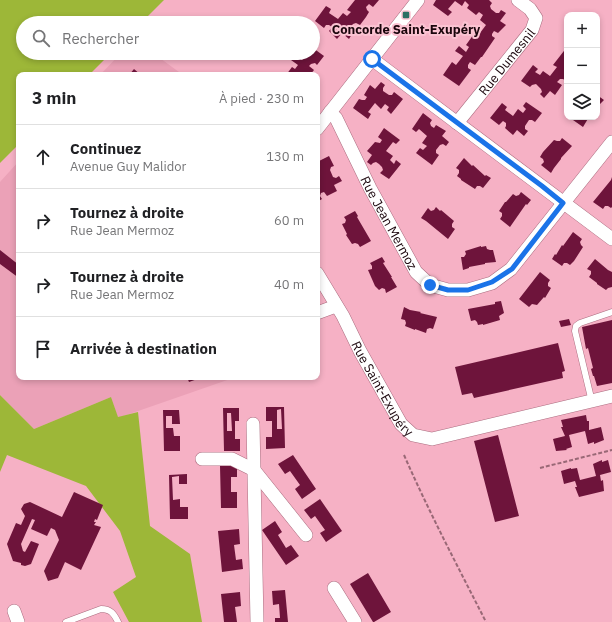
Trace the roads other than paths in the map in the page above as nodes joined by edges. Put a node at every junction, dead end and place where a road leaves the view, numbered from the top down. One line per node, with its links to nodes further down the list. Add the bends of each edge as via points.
1 (418, 0): 3 (street)
2 (518, 0): 5 (street, Rue Dumesnil, via 530,9 536,18 532,30)
3 (372, 59): 4 (street); 5 (street)
4 (330, 112): 6 (street); 8 (street, Rue Jean Mermoz, via 336,118 370,188 416,272 430,285 448,290 468,290 492,282 512,269)
5 (457, 123): 8 (street)
6 (320, 125)
7 (612, 142): 8 (street, Rue Jean Mermoz)
8 (563, 203): 9 (street)
9 (612, 239)
10 (320, 278): 11 (street, Rue Saint-Exupéry)
11 (336, 306): 12 (street); 15 (street, Rue Saint-Exupéry, via 401,424 413,435 432,439)
12 (320, 312)
13 (612, 312): 15 (lane, via 576,326 575,331)
14 (612, 396): 15 (street, Rue Saint-Exupéry)
15 (592, 402)
16 (253, 424): 18 (street)
17 (202, 459): 18 (street, via 232,459)
18 (254, 470): 19 (street); 23 (street)
19 (306, 535)
20 (334, 588): 24 (street)
21 (66, 622): 22 (lane, via 101,609 107,609 114,614)
22 (118, 622)
23 (257, 622)
24 (355, 622)

